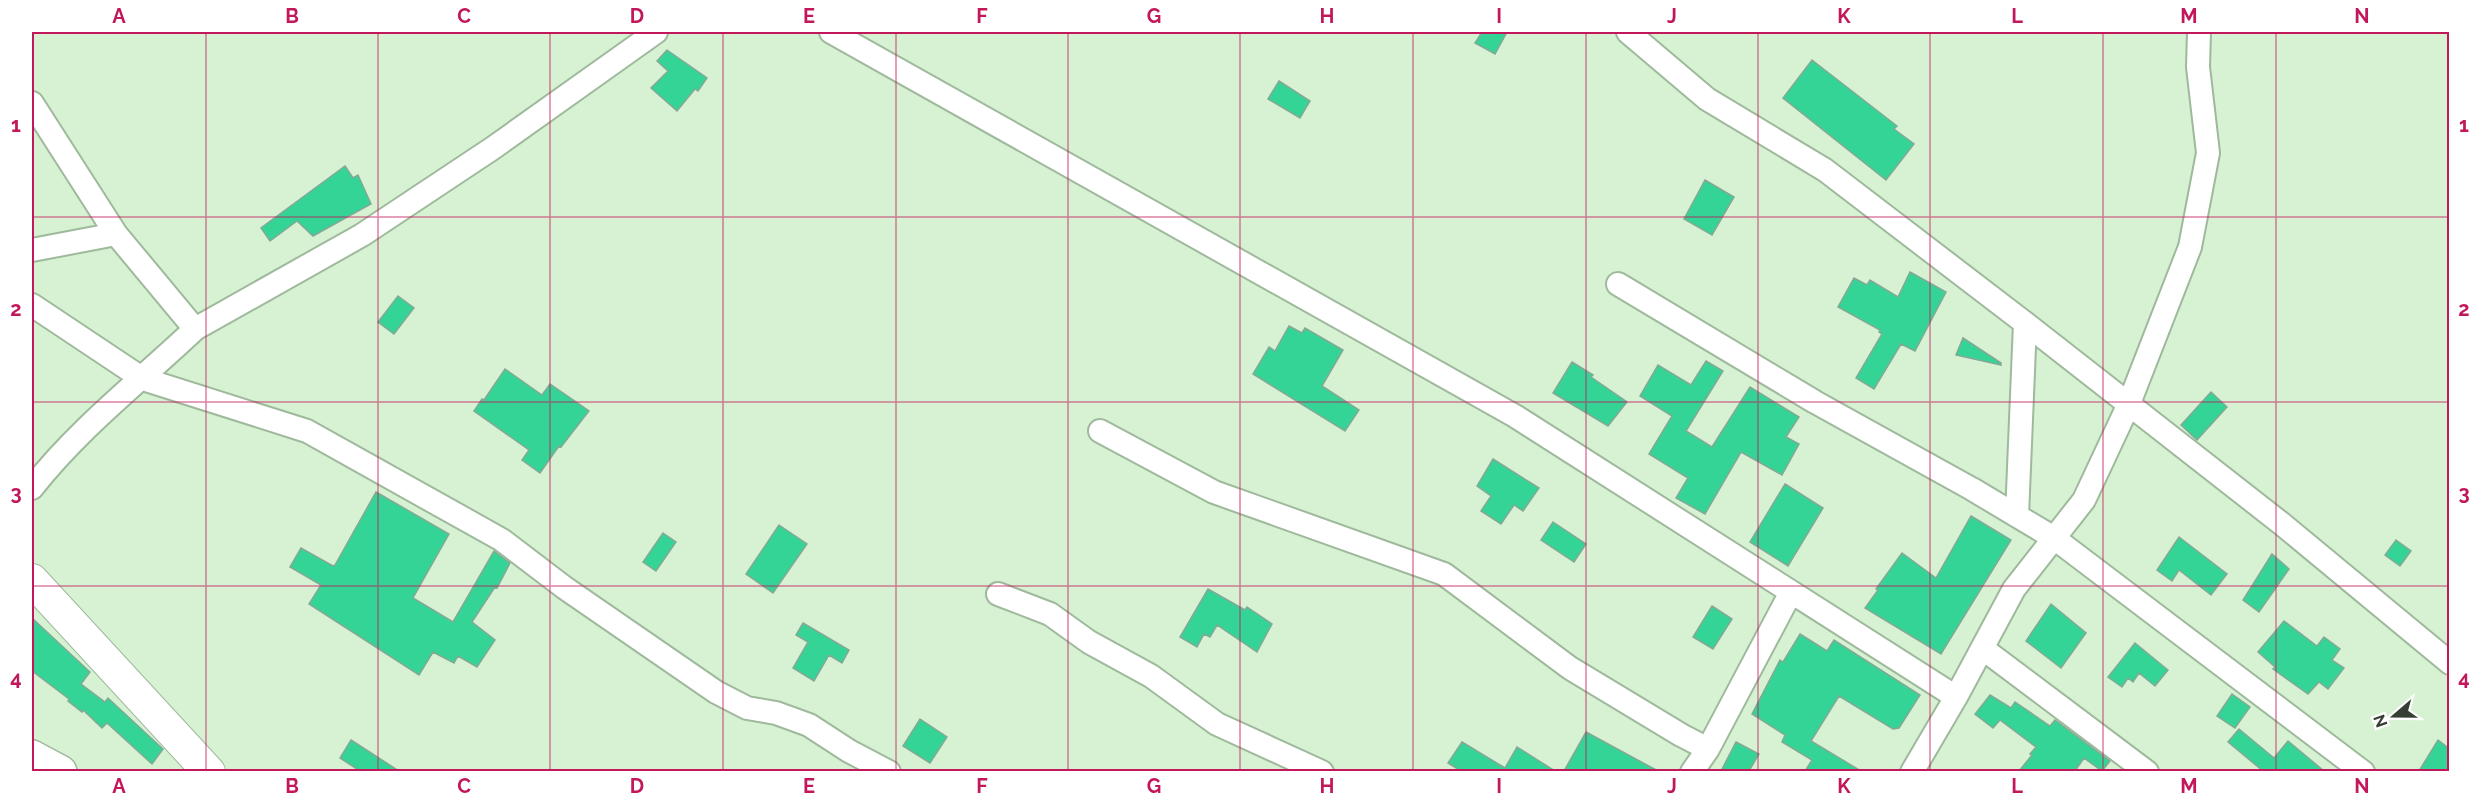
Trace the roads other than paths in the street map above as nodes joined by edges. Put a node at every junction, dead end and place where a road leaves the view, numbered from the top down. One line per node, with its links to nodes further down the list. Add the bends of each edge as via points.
1 (656, 32): 11 (street, via 362,235)
2 (831, 32): 19 (street, via 1515,416)
3 (1628, 32): 10 (street, via 1707,99 1825,170)
4 (2199, 32): 13 (street, via 2198,67 2208,153 2190,247)
5 (32, 103): 6 (street)
6 (116, 234): 7 (street); 11 (street)
7 (32, 250)
8 (1618, 284): 16 (street)
9 (32, 305): 12 (street)
10 (2025, 323): 13 (street); 16 (street)
11 (195, 329): 12 (street)
12 (142, 379): 15 (street, via 82,430); 29 (street, via 307,431 502,540 716,692 747,708 809,725)
13 (2128, 406): 17 (street, via 2084,500); 22 (street, via 2282,524)
14 (1100, 432): 24 (street, via 1214,492 1444,574 1570,669)
15 (32, 488)
16 (2017, 516): 17 (street)
17 (2054, 538): 21 (street, via 2014,589); 33 (street)
18 (32, 580): 28 (street)
19 (1791, 592): 23 (street); 24 (street)
20 (998, 594): 30 (street, via 1050,614 1089,642 1151,676 1217,724)
21 (1982, 648): 23 (street); 32 (street)
22 (2450, 663)
23 (1956, 697): 26 (street)
24 (1708, 749): 31 (street)
25 (32, 757): 27 (highway)
26 (1921, 768)
27 (60, 771)
28 (209, 771)
29 (889, 771)
30 (1322, 771)
31 (1692, 771)
32 (2147, 771)
33 (2363, 771)

